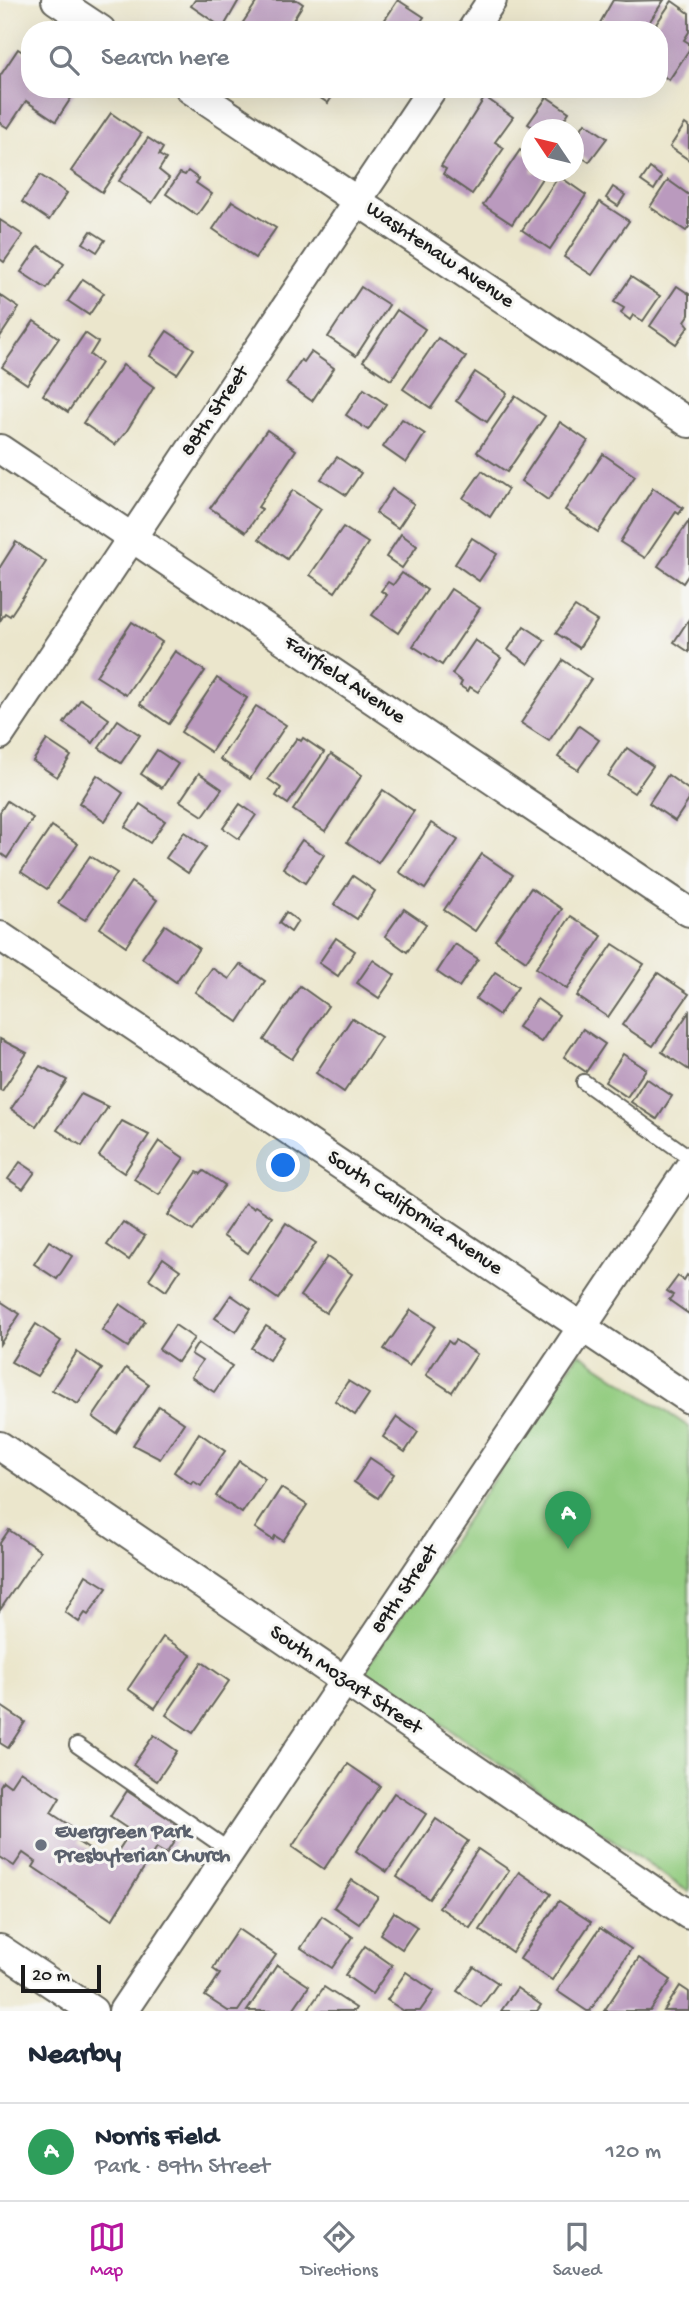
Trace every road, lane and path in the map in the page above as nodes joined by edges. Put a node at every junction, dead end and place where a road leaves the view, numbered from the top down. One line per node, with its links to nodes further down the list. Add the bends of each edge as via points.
1 (56, 0): 3 (street)
2 (492, 0): 4 (street)
3 (88, 21)
4 (478, 21)
5 (203, 98): 7 (street, Washtenaw Avenue)
6 (426, 98): 7 (street, 88th Street)
7 (357, 201): 8 (street, Washtenaw Avenue); 10 (street, 88th Street)
8 (689, 423)
9 (0, 449): 10 (street, Fairfield Avenue)
10 (132, 538): 11 (street, 88th Street); 12 (street, Fairfield Avenue)
11 (0, 735)
12 (689, 912)
13 (0, 936): 17 (street, South California Avenue)
14 (584, 1082): 15 (lane)
15 (689, 1157)
16 (689, 1168): 17 (street, 89th Street)
17 (582, 1327): 18 (street, South California Avenue); 20 (street, 89th Street)
18 (689, 1399)
19 (0, 1446): 20 (street, South Mozart Street)
20 (345, 1681): 22 (street, 89th Street); 23 (street, South Mozart Street)
21 (77, 1745): 22 (lane)
22 (230, 1851): 26 (street, 89th Street)
23 (689, 1916)
24 (0, 1949): 25 (street)
25 (93, 2011)
26 (123, 2011)

